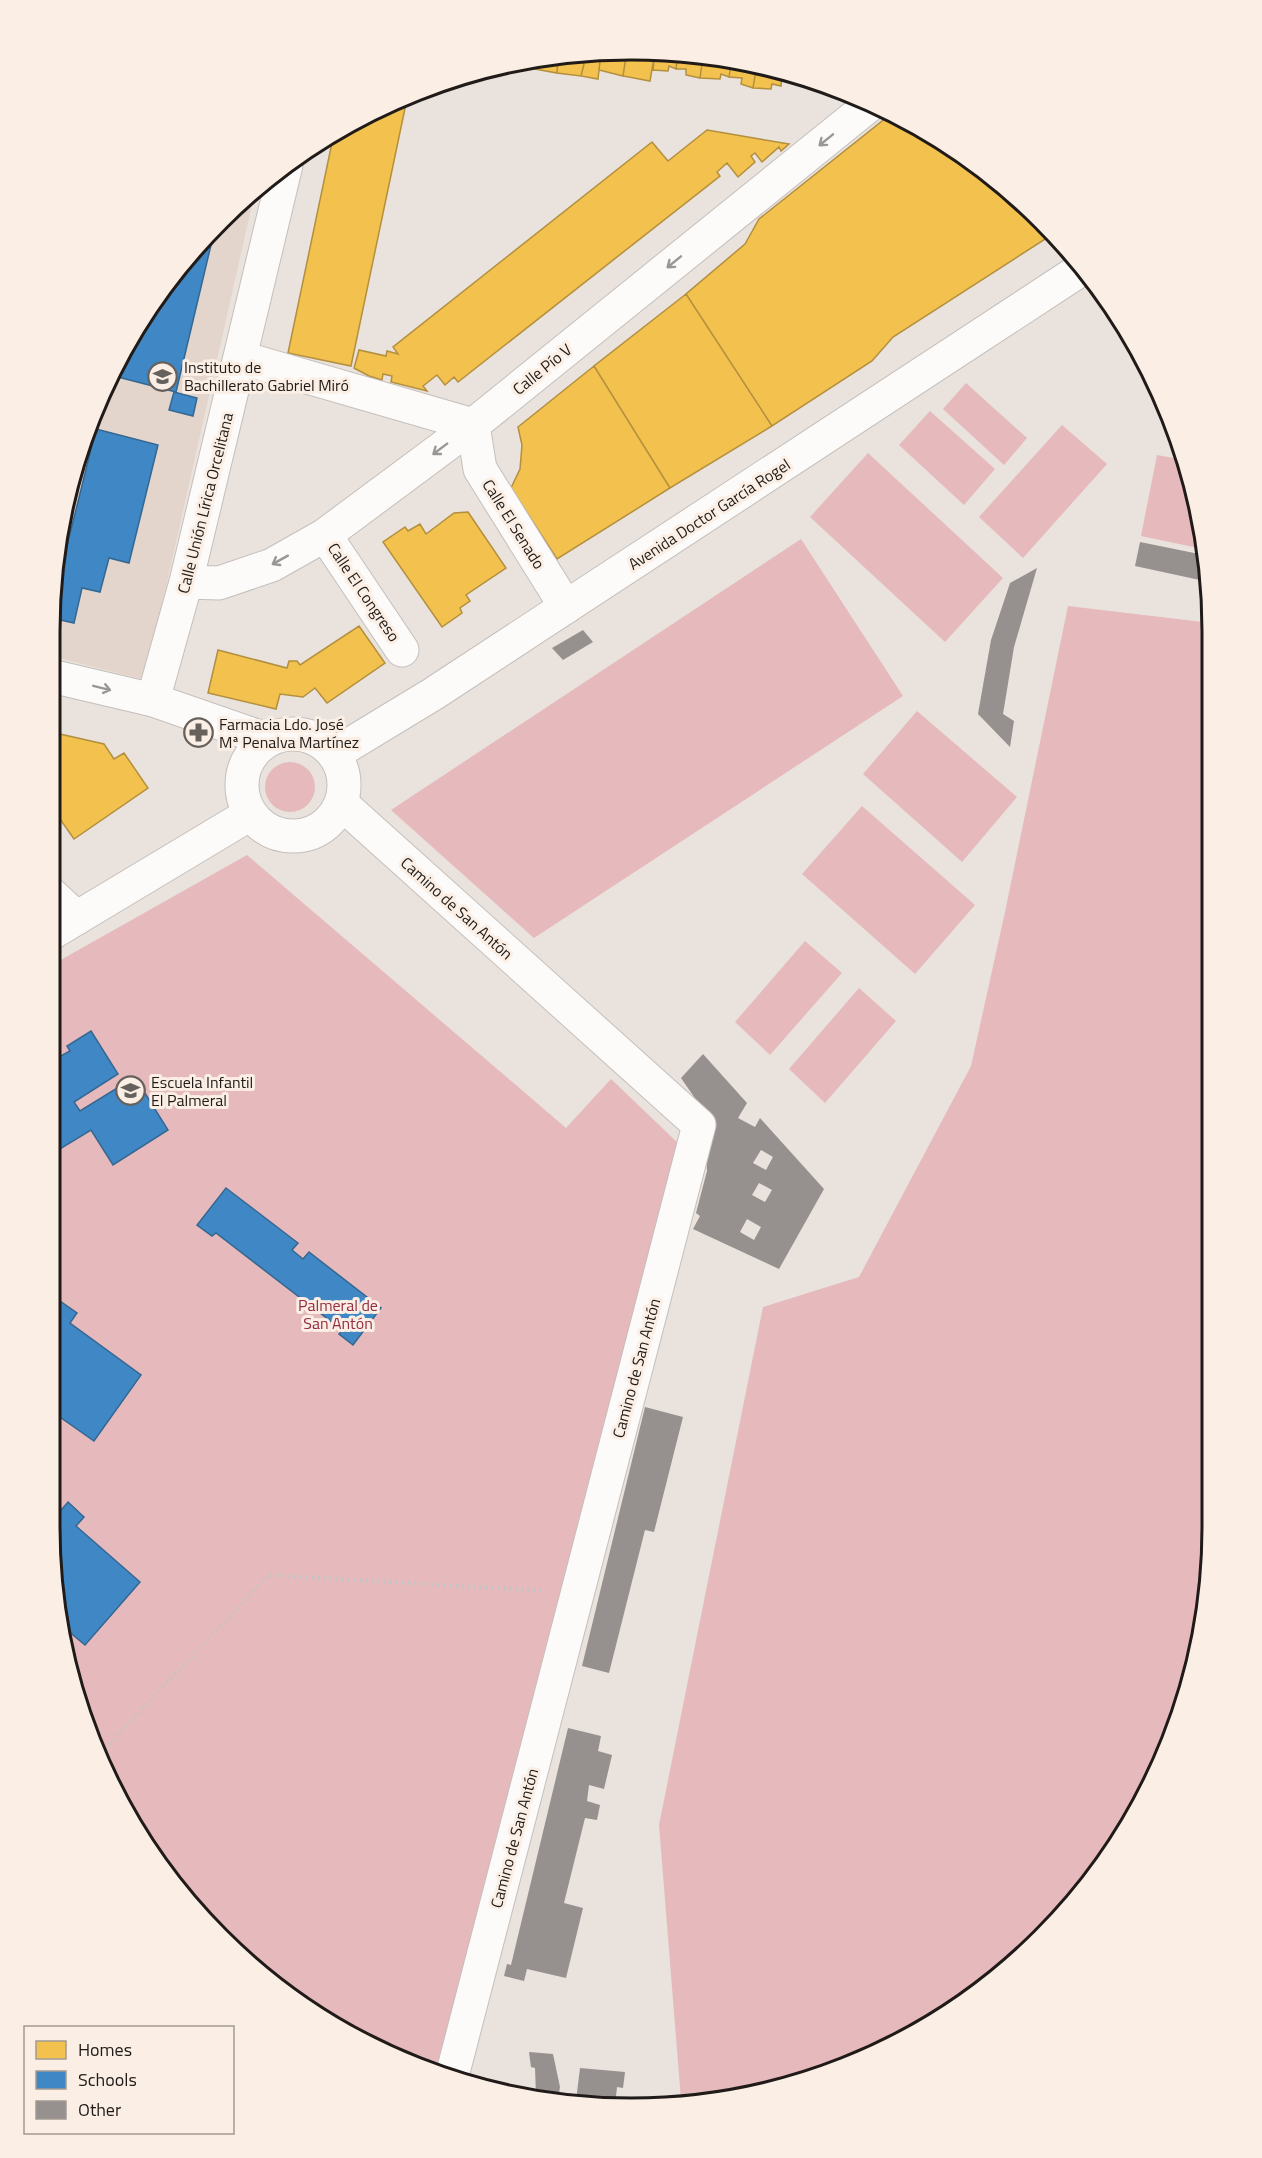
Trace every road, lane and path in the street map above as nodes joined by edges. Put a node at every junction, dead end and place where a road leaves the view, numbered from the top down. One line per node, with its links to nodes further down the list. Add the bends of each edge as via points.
1 (865, 110): 5 (street, Calle Pío V, one-way to 5)
2 (283, 178): 4 (street, Calle Unión Lírica Orcelitana)
3 (1075, 273): 8 (street, Avenida Doctor García Rogel)
4 (242, 358): 5 (street); 7 (street, Calle Unión Lírica Orcelitana)
5 (473, 424): 6 (street, Calle Pío V, one-way to 6); 8 (street, Calle El Senado, via 480,469)
6 (325, 535): 7 (street, Calle Pío V, one-way to 7, via 272,565 229,580); 9 (street, Calle El Congreso)
7 (186, 582): 11 (street, Calle Unión Lírica Orcelitana)
8 (566, 607): 13 (street, Avenida Doctor García Rogel)
9 (402, 650)
10 (60, 678): 11 (street, one-way to 11)
11 (153, 700): 12 (street)
12 (268, 740): 13 (street, via 285,734 303,735 321,742); 15 (street, via 252,754 243,773 242,795)
13 (334, 754): 14 (street, via 345,786)
14 (342, 804): 15 (street, via 326,827 300,837 271,833); 17 (street, Camino de San Antón, via 699,1125)
15 (250, 814): 16 (street)
16 (64, 926)
17 (577, 1593): 18 (path, via 268,1575); 19 (street, Camino de San Antón)
18 (105, 1749)
19 (454, 2070)

